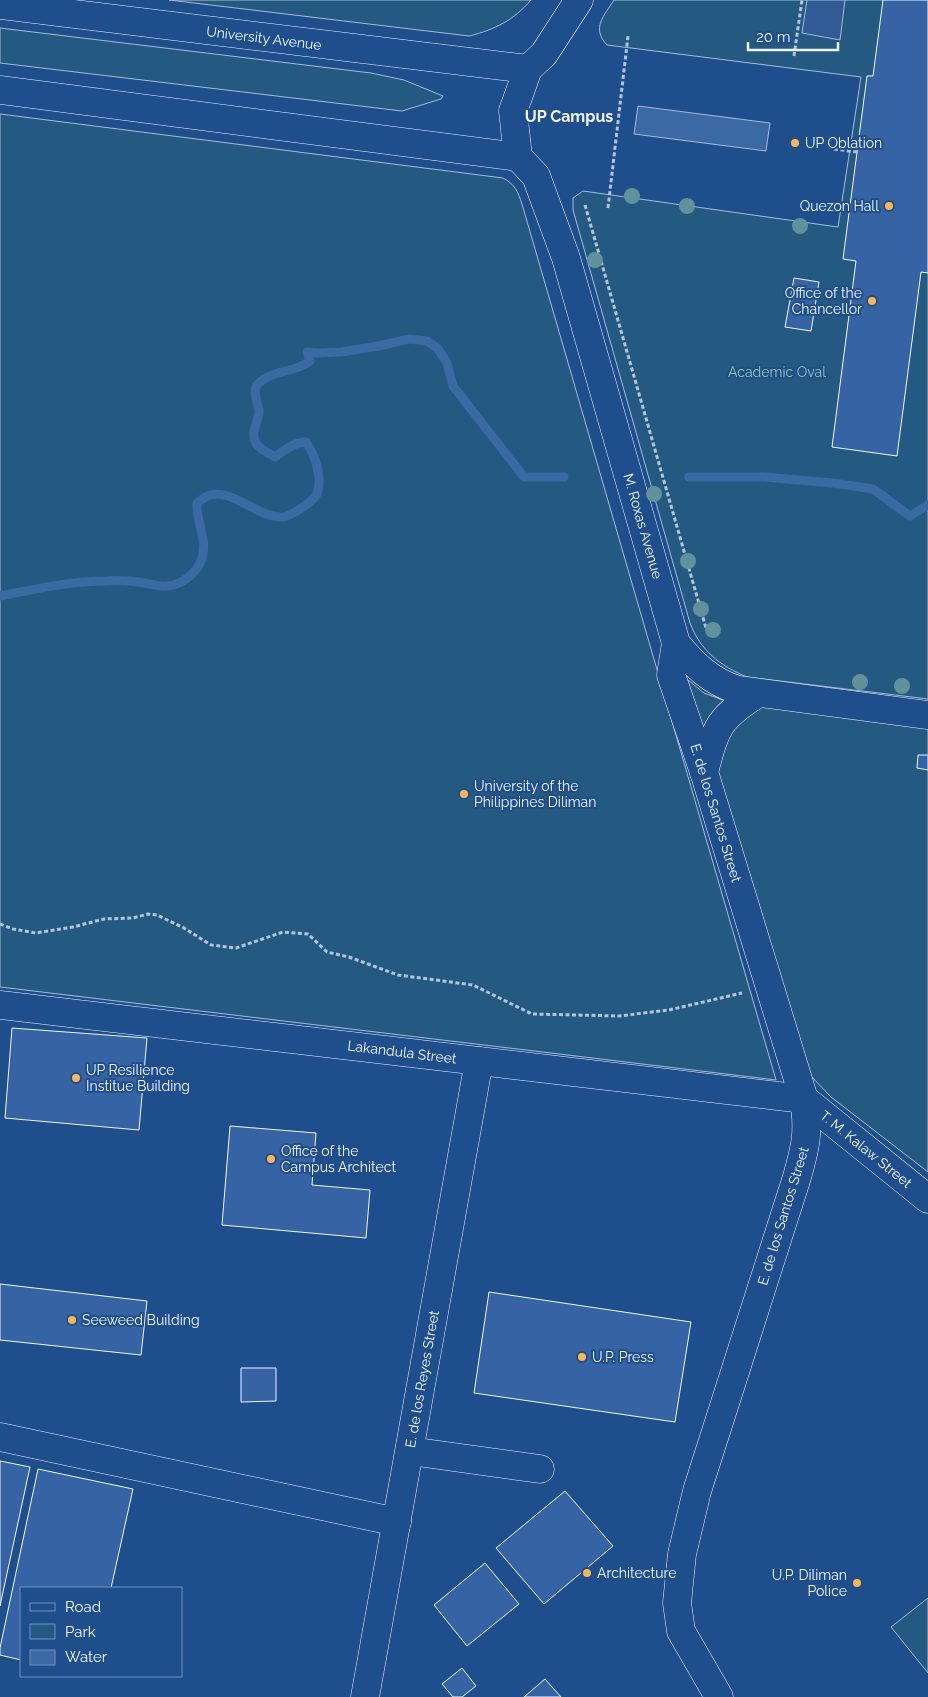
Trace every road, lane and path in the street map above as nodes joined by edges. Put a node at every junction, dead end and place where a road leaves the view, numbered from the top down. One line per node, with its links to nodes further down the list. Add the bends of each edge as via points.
1 (579, 0): 6 (street, via 544,54)
2 (802, 0): 5 (path)
3 (0, 6): 6 (street, University Avenue)
4 (628, 36): 12 (path)
5 (794, 56)
6 (528, 69): 10 (street, via 513,111)
7 (0, 90): 10 (street)
8 (834, 149): 9 (path)
9 (857, 152)
10 (518, 157): 14 (street, M. Roxas Avenue, via 536,176 566,258)
11 (585, 205): 13 (path, via 706,628)
12 (608, 208)
13 (713, 639)
14 (676, 644): 15 (street, M. Roxas Avenue, via 712,679 728,688); 17 (street, E. de los Santos Street, via 671,675)
15 (757, 694): 16 (street, M. Roxas Avenue); 17 (street, via 726,715 718,727)
16 (928, 715)
17 (704, 772): 19 (street, E. de los Santos Street)
18 (0, 924): 19 (path, via 13,930 36,933 148,914 184,928 211,945 236,948 283,932 308,934 327,952 398,975 473,984 532,1014 619,1016 669,1010)
19 (769, 987): 22 (street, E. de los Santos Street)
20 (0, 1005): 21 (street, Lakandula Street)
21 (479, 1061): 22 (street, Lakandula Street); 25 (street, E. de los Reyes Street)
22 (804, 1099): 23 (street, T. M. Kalaw Street); 29 (street, E. de los Santos Street, via 808,1120 806,1142 697,1492 682,1554 677,1604 681,1631)
23 (928, 1199)
24 (0, 1437): 27 (street)
25 (410, 1451): 26 (street); 27 (street, E. de los Reyes Street)
26 (540, 1469)
27 (397, 1522): 28 (street, E. de los Reyes Street)
28 (365, 1697)
29 (719, 1697)

